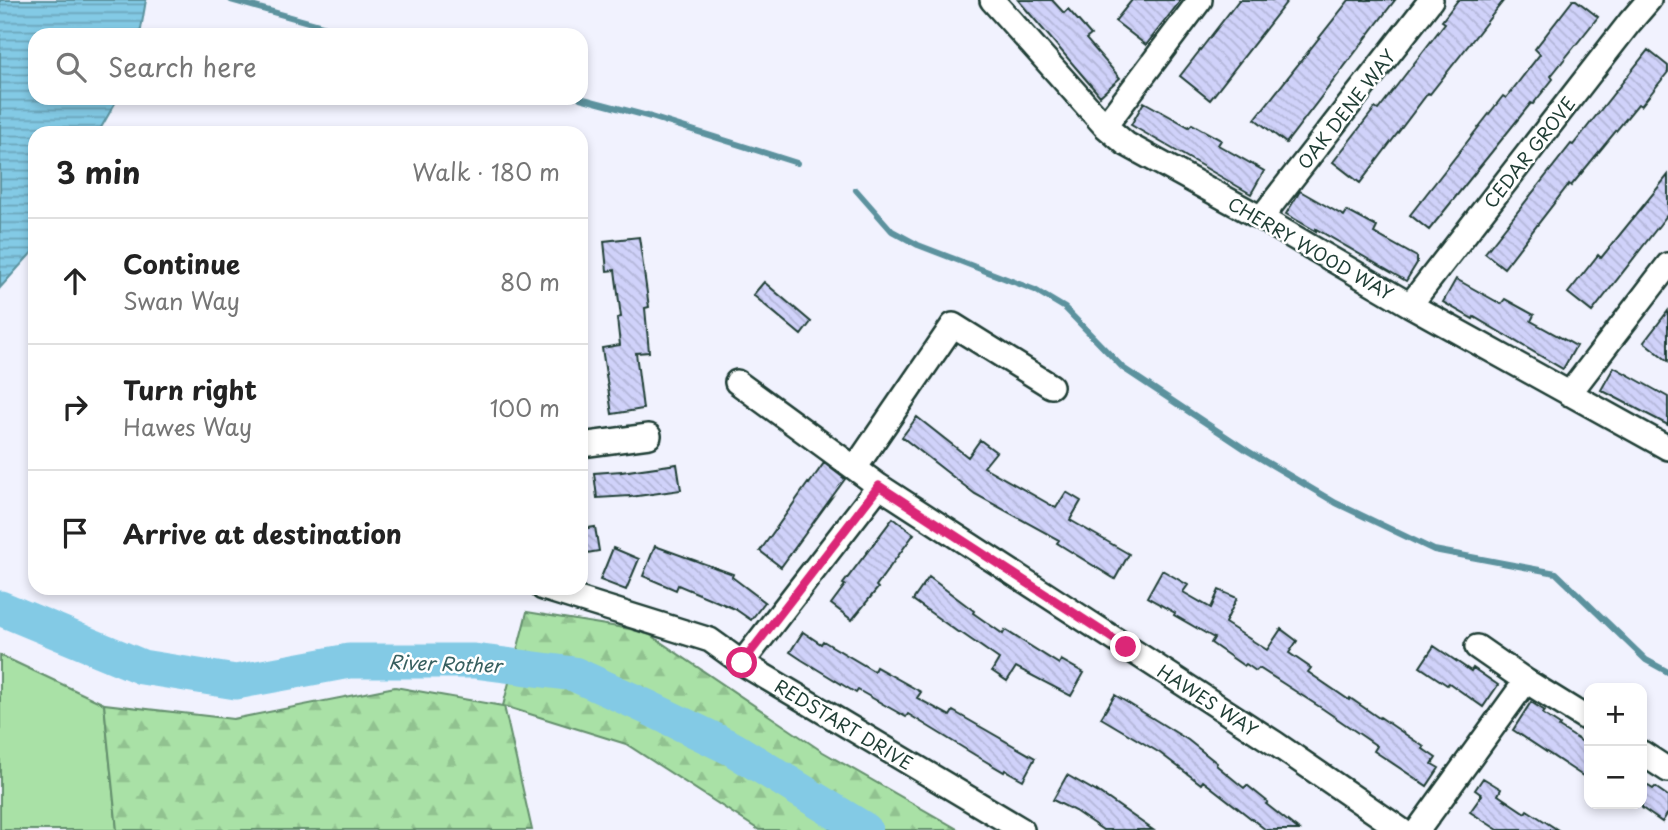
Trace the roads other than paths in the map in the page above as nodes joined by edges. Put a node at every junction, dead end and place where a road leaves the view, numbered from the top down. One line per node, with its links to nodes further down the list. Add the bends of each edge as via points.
1 (992, 0): 5 (street, CHERRY WOOD WAY)
2 (1200, 0): 5 (street)
3 (1431, 0): 6 (street, OAK DENE WAY)
4 (1649, 0): 8 (street, CEDAR GROVE)
5 (1105, 126): 6 (street, CHERRY WOOD WAY, via 1126,144)
6 (1261, 218): 8 (street, CHERRY WOOD WAY)
7 (1668, 265): 11 (street)
8 (1410, 305): 11 (street, CHERRY WOOD WAY)
9 (737, 382): 15 (street, HAWES WAY)
10 (1051, 386): 15 (street, via 953,325)
11 (1569, 394): 14 (street, CHERRY WOOD WAY)
12 (649, 436): 13 (street)
13 (588, 444)
14 (1668, 448)
15 (855, 468): 16 (street, HAWES WAY)
16 (879, 486): 19 (street); 25 (street, HAWES WAY)
17 (565, 595): 19 (street, REDSTART DRIVE, via 710,640)
18 (1477, 647): 20 (street)
19 (742, 663): 24 (street, REDSTART DRIVE)
20 (1526, 681): 21 (street); 26 (street)
21 (1584, 717)
22 (1647, 756): 23 (street)
23 (1668, 769)
24 (1022, 830)
25 (1401, 830)
26 (1418, 830)

